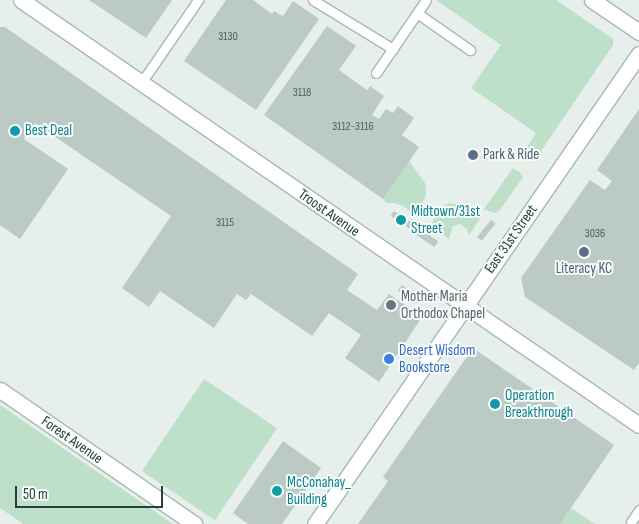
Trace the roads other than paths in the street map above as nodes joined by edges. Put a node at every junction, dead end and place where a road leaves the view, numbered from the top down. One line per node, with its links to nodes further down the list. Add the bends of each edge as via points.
1 (21, 0): 12 (main road, Troost Avenue)
2 (198, 0): 12 (lane)
3 (313, 0): 8 (lane)
4 (426, 0): 6 (lane)
5 (592, 0): 7 (main road)
6 (417, 13): 8 (lane); 9 (lane)
7 (639, 32)
8 (393, 49): 11 (lane)
9 (470, 50)
10 (639, 54): 13 (main road, East 31st Street)
11 (376, 73)
12 (141, 83): 13 (main road, Troost Avenue)
13 (465, 306): 15 (main road, Troost Avenue); 19 (main road, East 31st Street)
14 (0, 390): 18 (main road, Forest Avenue)
15 (639, 425)
16 (639, 510): 17 (lane)
17 (631, 522)
18 (194, 524)
19 (315, 524)

